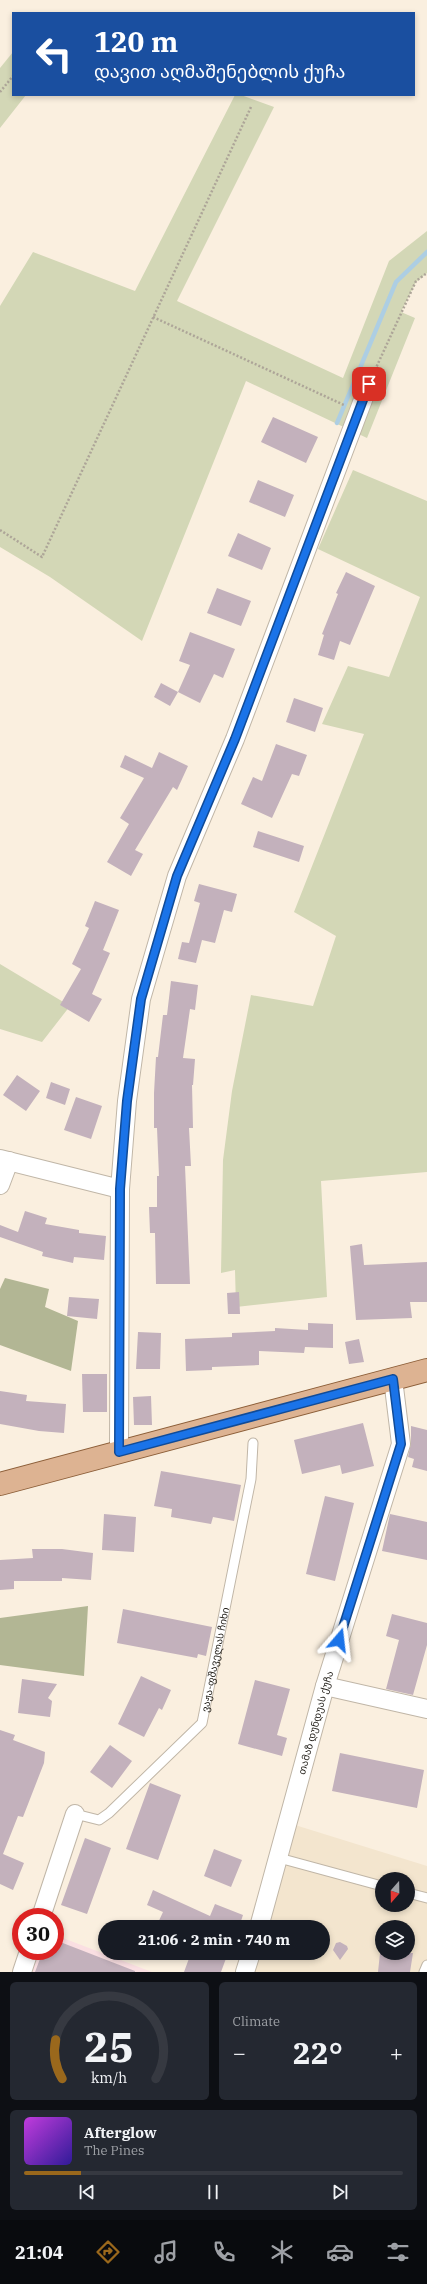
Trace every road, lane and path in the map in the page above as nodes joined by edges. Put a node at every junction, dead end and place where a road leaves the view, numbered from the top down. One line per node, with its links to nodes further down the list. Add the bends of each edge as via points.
1 (12, 77): 2 (path)
2 (0, 92)
3 (251, 107): 5 (path)
4 (427, 273): 6 (path, via 416,282)
5 (153, 317): 7 (path); 8 (path, via 42,557)
6 (369, 384): 11 (street, via 235,739 177,876 141,999 127,1101)
7 (338, 402)
8 (0, 530)
9 (4, 1160): 10 (street); 11 (street)
10 (0, 1185)
11 (120, 1189): 15 (street)
12 (427, 1370): 13 (main road)
13 (393, 1379): 15 (main road); 17 (street, თამაზ დუნდუას ქუჩა, via 401,1444)
14 (253, 1443): 19 (lane, ვაჟა-ფშაველას ჩიხი, via 251,1479 202,1723 109,1813 99,1820)
15 (119, 1452): 16 (main road)
16 (0, 1484)
17 (325, 1686): 18 (street); 20 (street, თამაზ დუნდუას ქუჩა)
18 (427, 1709)
19 (75, 1814): 24 (street, ვაჟა-ფშაველას ჩიხი)
20 (279, 1858): 21 (lane); 25 (street, თამაზ დუნდუას ქუჩა)
21 (375, 1884)
22 (415, 1895): 23 (lane)
23 (427, 1898)
24 (43, 1908)
25 (261, 1920)
26 (26, 1960): 29 (street)
27 (249, 1960): 30 (street)
28 (427, 1965): 31 (lane)
29 (22, 1972)
30 (245, 1972)
31 (424, 1972)

